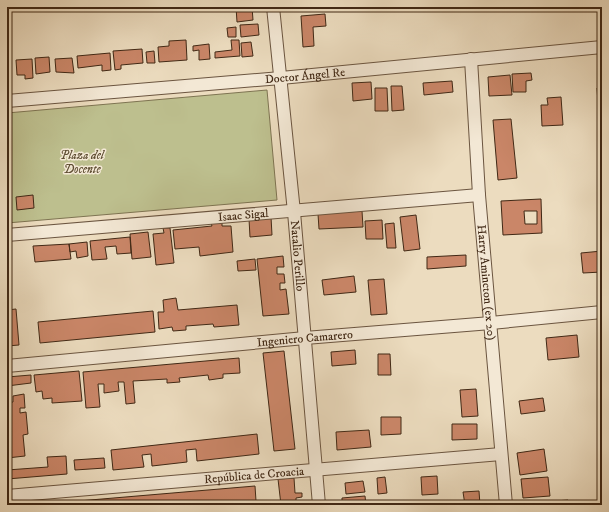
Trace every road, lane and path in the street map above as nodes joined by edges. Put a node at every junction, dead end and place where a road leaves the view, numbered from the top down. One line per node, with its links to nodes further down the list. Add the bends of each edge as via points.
1 (273, 7): 4 (street, Natalio Perillo)
2 (602, 47): 3 (street, Doctor Ángel Re)
3 (471, 59): 4 (street, Doctor Ángel Re); 6 (street, Harry Amincton (ex 20))
4 (281, 78): 5 (street, Doctor Ángel Re); 7 (street, Natalio Perillo)
5 (7, 101)
6 (479, 195): 7 (street, Isaac Sigal); 10 (street, Harry Amincton (ex 20))
7 (294, 212): 8 (street, Isaac Sigal); 11 (street, Natalio Perillo)
8 (7, 235)
9 (602, 312): 10 (street, Ingeniero Camarero)
10 (491, 323): 11 (street, Ingeniero Camarero); 13 (street, Harry Amincton (ex 20))
11 (304, 338): 12 (street, Ingeniero Camarero); 14 (street, Natalio Perillo)
12 (7, 366)
13 (501, 454): 14 (street, República de Croacia); 17 (street, Harry Amincton (ex 20))
14 (316, 469): 15 (street, República de Croacia); 16 (street, Natalio Perillo)
15 (7, 496)
16 (319, 505)
17 (506, 505)

